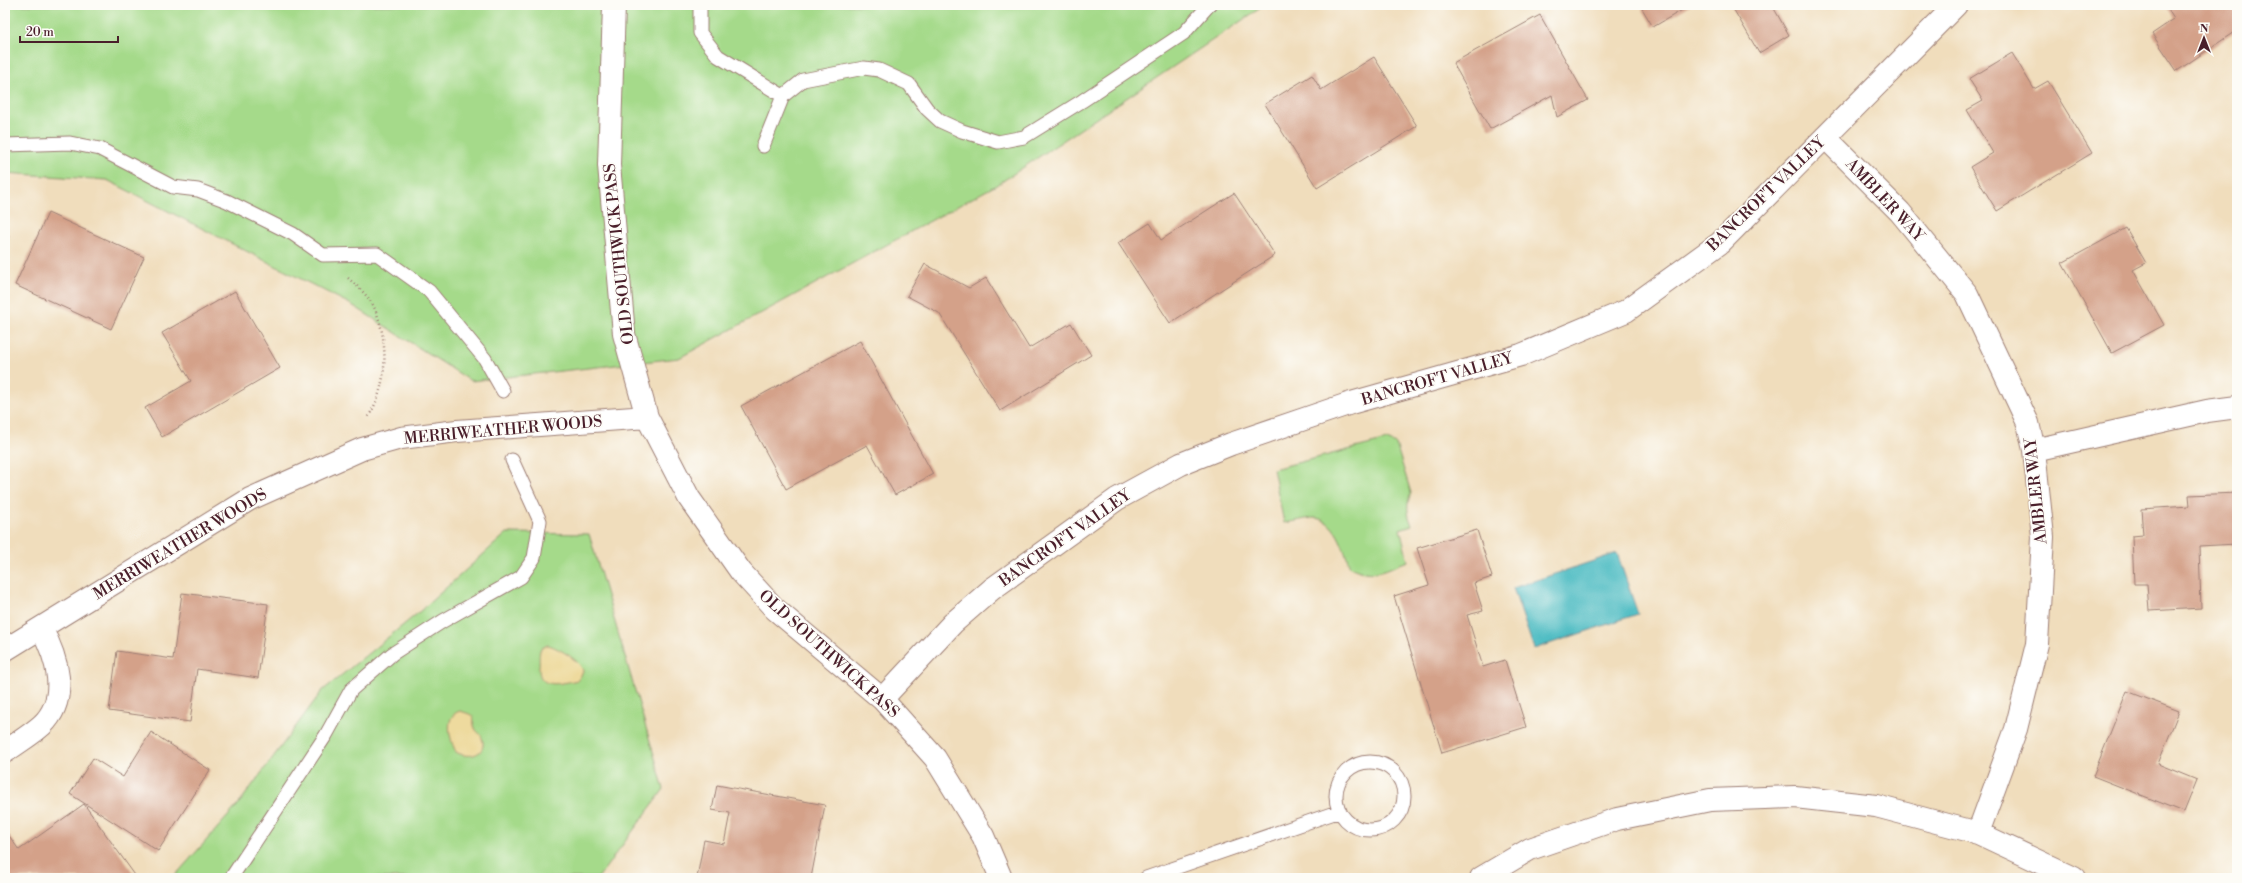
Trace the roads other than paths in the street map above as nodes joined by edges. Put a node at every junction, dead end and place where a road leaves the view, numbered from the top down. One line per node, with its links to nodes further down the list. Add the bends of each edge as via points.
1 (614, 5): 11 (street, OLD SOUTHWICK PASS, via 609,165 624,334)
2 (700, 5): 5 (lane, via 700,33 718,56)
3 (1209, 5): 5 (lane, via 1184,33 1082,101 1024,136 998,142 940,121 927,109 909,84 879,70 864,68 803,80)
4 (1956, 5): 6 (street, BANCROFT VALLEY)
5 (783, 96): 8 (lane)
6 (1825, 137): 12 (street, AMBLER WAY, via 1900,212 1967,294 2028,423); 16 (street, BANCROFT VALLEY, via 1720,243 1626,310 1522,355 1351,403 1231,444 1181,464 1117,499 992,589 953,623)
7 (5, 145): 9 (lane, via 70,142 100,149 173,187 198,190 227,201 293,234 323,255 377,254 429,291 485,359)
8 (763, 146)
9 (503, 391)
10 (2237, 407): 12 (street, via 2207,411)
11 (647, 417): 14 (street, MERRIWEATHER WOODS, via 457,430 401,438 362,448 250,499); 16 (street, OLD SOUTHWICK PASS, via 689,498 741,572 775,609)
12 (2034, 450): 19 (street, AMBLER WAY, via 2043,537 2037,644 2016,729)
13 (512, 460): 20 (lane, via 540,521 534,558 521,577 443,621 392,654 351,690 326,735)
14 (41, 628): 15 (street, MERRIWEATHER WOODS); 17 (street, via 53,650 59,682 56,705 43,724)
15 (5, 650)
16 (882, 699): 21 (street, OLD SOUTHWICK PASS, via 936,758 983,836)
17 (5, 752)
18 (1340, 811): 18 (lane, via 1337,800 1338,788 1342,777 1350,769 1372,762 1393,771 1400,780 1404,790 1404,802 1394,820 1385,826 1364,829 1354,826); 22 (lane)
19 (1978, 832): 23 (street, via 1876,806 1795,796 1710,800 1617,819 1530,849); 24 (street)
20 (231, 878)
21 (1001, 878)
22 (1146, 878)
23 (1481, 878)
24 (2074, 878)

